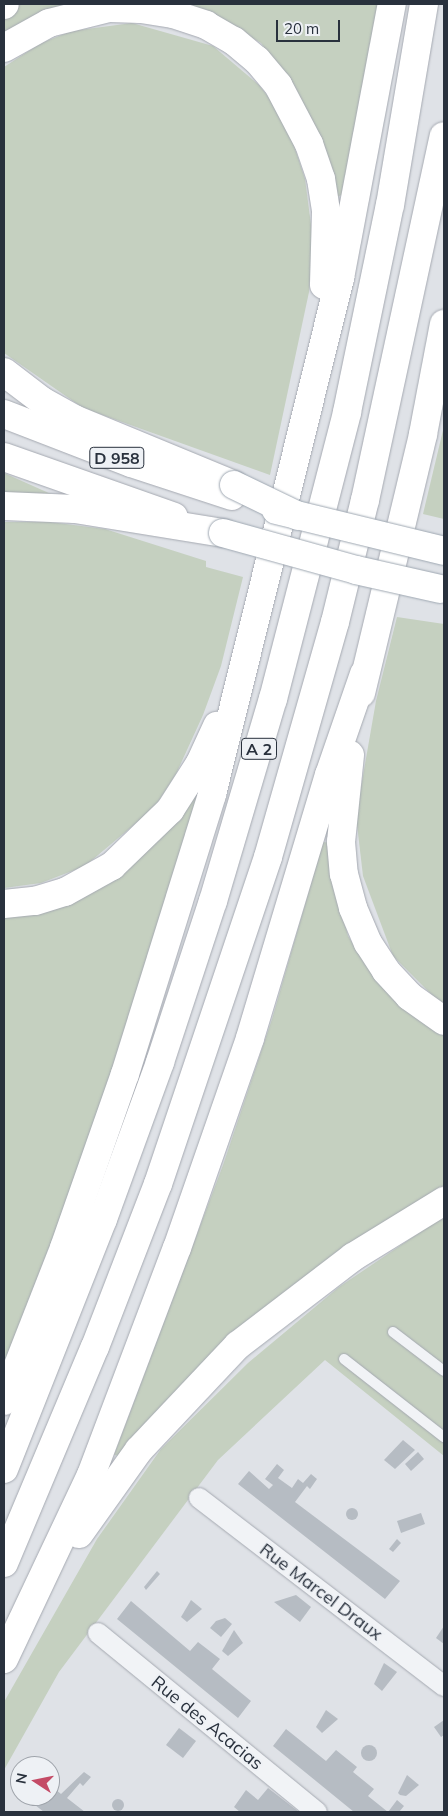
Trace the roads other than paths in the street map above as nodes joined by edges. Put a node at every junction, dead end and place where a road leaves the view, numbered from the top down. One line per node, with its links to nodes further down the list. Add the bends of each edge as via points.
1 (392, 4): 8 (main road, via 340,278)
2 (424, 4): 27 (main road, A 2, via 390,205 347,412 268,718 157,1071 100,1227)
3 (4, 48): 8 (main road, via 33,30 64,18 109,8 141,8 173,14 206,26 234,41 257,60 295,112 316,163 324,197 325,268)
4 (444, 136): 29 (main road, A 2, via 365,500 335,622 265,865 158,1184 95,1347)
5 (444, 324): 9 (main road)
6 (444, 357): 9 (main road)
7 (4, 372): 12 (main road, via 42,402 74,419)
8 (314, 375): 17 (main road)
9 (433, 389): 18 (main road)
10 (4, 414): 12 (main road, D 958, via 131,463)
11 (4, 456): 14 (main road, D 958)
12 (233, 491): 15 (main road, bridge, via 298,516)
13 (4, 506): 14 (main road, via 75,509)
14 (223, 533): 16 (main road, D 958, bridge, via 356,570)
15 (444, 551)
16 (442, 589)
17 (247, 650): 19 (main road, via 200,763 180,796 154,828 112,866 81,886 35,901); 25 (main road, via 212,794 142,1024 64,1248)
18 (364, 674): 20 (main road, via 343,807 342,858 348,890 359,924 386,971 409,996); 31 (main road, via 329,776 252,1031 177,1248 93,1468)
19 (4, 904)
20 (444, 1021)
21 (444, 1201): 31 (main road, via 375,1243 238,1345 139,1450 103,1498)
22 (393, 1332): 24 (lane)
23 (344, 1359): 26 (lane)
24 (444, 1370)
25 (4, 1401)
26 (444, 1437)
27 (4, 1469)
28 (199, 1498): 32 (street, Rue Marcel Draux)
29 (4, 1563)
30 (98, 1633): 33 (street, Rue des Acacias)
31 (4, 1660)
32 (444, 1686)
33 (317, 1812)

